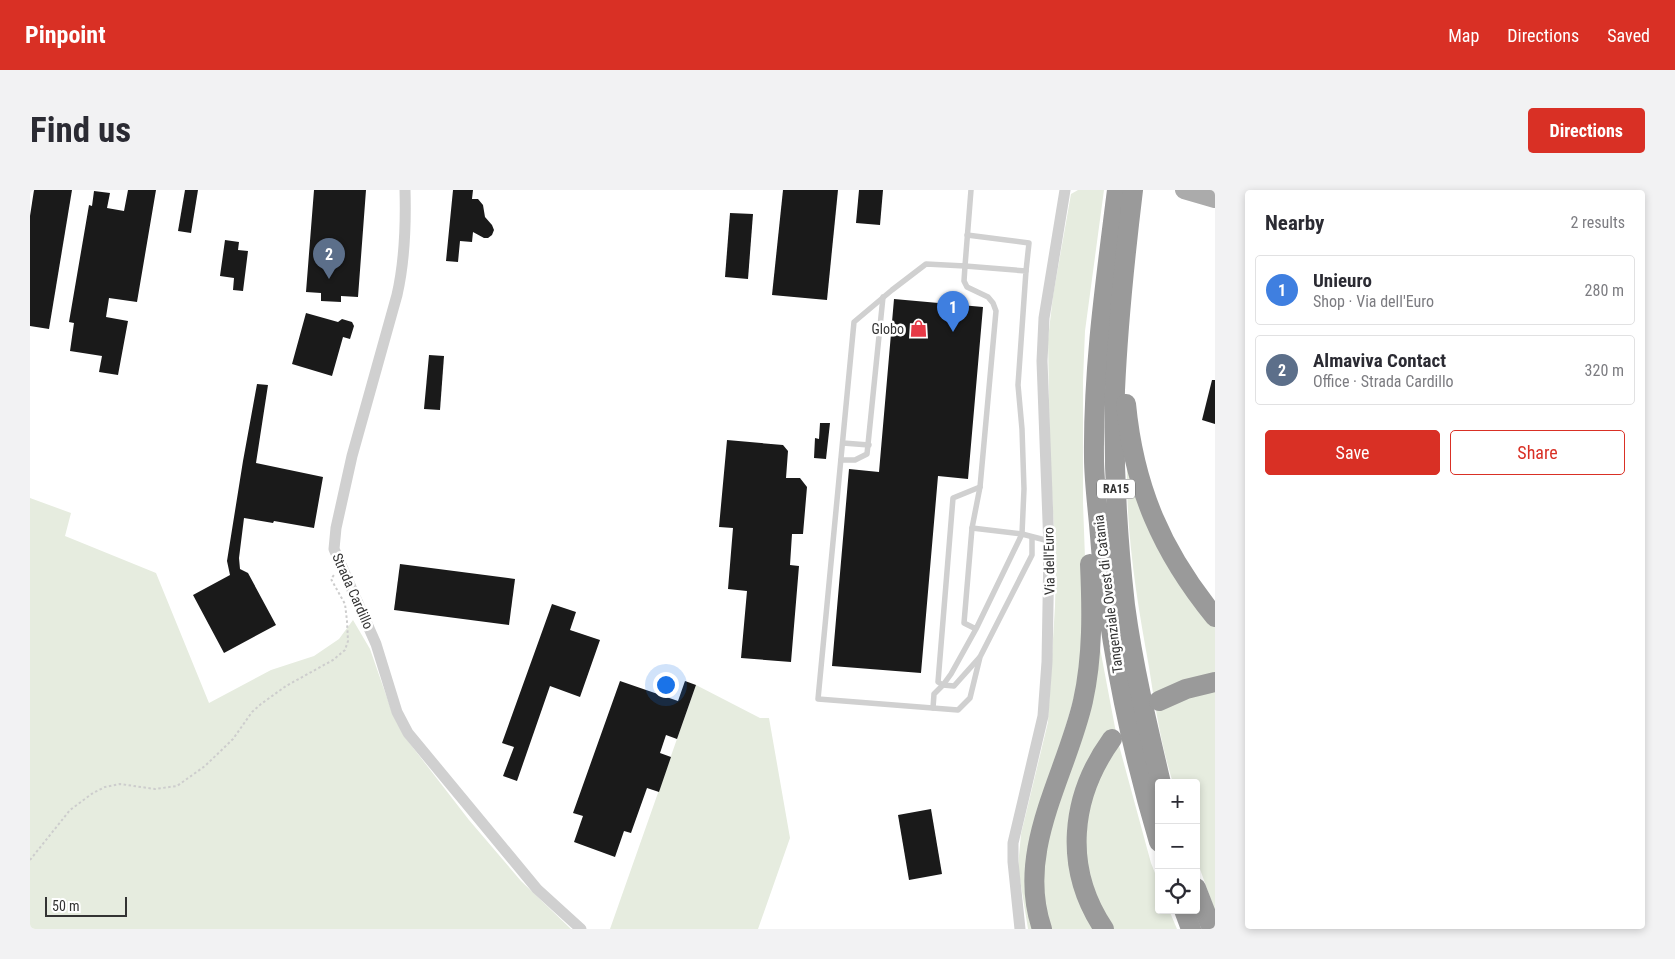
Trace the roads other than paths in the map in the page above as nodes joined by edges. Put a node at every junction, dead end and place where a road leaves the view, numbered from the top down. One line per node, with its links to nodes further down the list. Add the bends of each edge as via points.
1 (405, 190): 32 (street, Strada Cardillo, via 403,270 352,456 334,549 376,644 397,712 408,733 537,889)
2 (971, 190): 7 (lane)
3 (1065, 190): 19 (street, Via dell'Euro, via 1042,337)
4 (1184, 190): 6 (main road)
5 (1125, 191): 13 (highway, Tangenziale Ovest di Catania / RA15, via 1100,327); 20 (highway, via 1133,285 1126,402 1133,456 1152,514 1172,555); 28 (highway, Tangenziale Ovest di Catania / RA15, via 1124,272 1115,390 1118,535 1128,622 1146,720)
6 (1215, 199)
7 (967, 235): 8 (lane); 9 (lane, via 1028,243)
8 (965, 266): 9 (lane); 10 (lane, via 926,264); 15 (lane, via 967,287 988,297 996,311)
9 (1026, 271): 17 (lane, via 1018,385 1024,489)
10 (883, 297): 11 (lane, via 854,322); 12 (lane)
11 (843, 443): 12 (lane); 14 (lane)
12 (869, 445): 14 (lane, via 867,454 855,460)
13 (1094, 458): 29 (highway, Tangenziale Ovest di Catania / RA15, via 1107,606 1117,672 1142,788); 34 (highway, via 1087,505 1092,612 1087,674 1078,721 1041,830 1034,861 1036,905)
14 (841, 460): 26 (lane, via 818,699)
15 (980, 487): 16 (lane); 24 (lane, via 953,498 938,676 938,682)
16 (972, 528): 17 (lane); 21 (lane, via 964,623)
17 (1022, 534): 18 (lane); 21 (lane)
18 (1032, 537): 19 (lane); 22 (lane, via 1032,555)
19 (1049, 542): 33 (street, Via dell'Euro, via 1050,603 1044,716 1013,843)
20 (1215, 617)
21 (976, 628): 24 (lane)
22 (980, 657): 24 (lane, via 954,686); 26 (lane, via 970,698 964,705 958,710)
23 (1215, 682): 25 (highway)
24 (943, 685): 26 (lane, via 934,694)
25 (1159, 700)
26 (933, 708)
27 (1112, 739): 35 (highway, via 1091,773 1076,828 1082,883 1092,910)
28 (1161, 779)
29 (1155, 829)
30 (1200, 898): 37 (highway)
31 (1185, 914): 36 (highway)
32 (581, 929)
33 (1020, 929)
34 (1042, 929)
35 (1104, 929)
36 (1191, 929)
37 (1212, 929)

